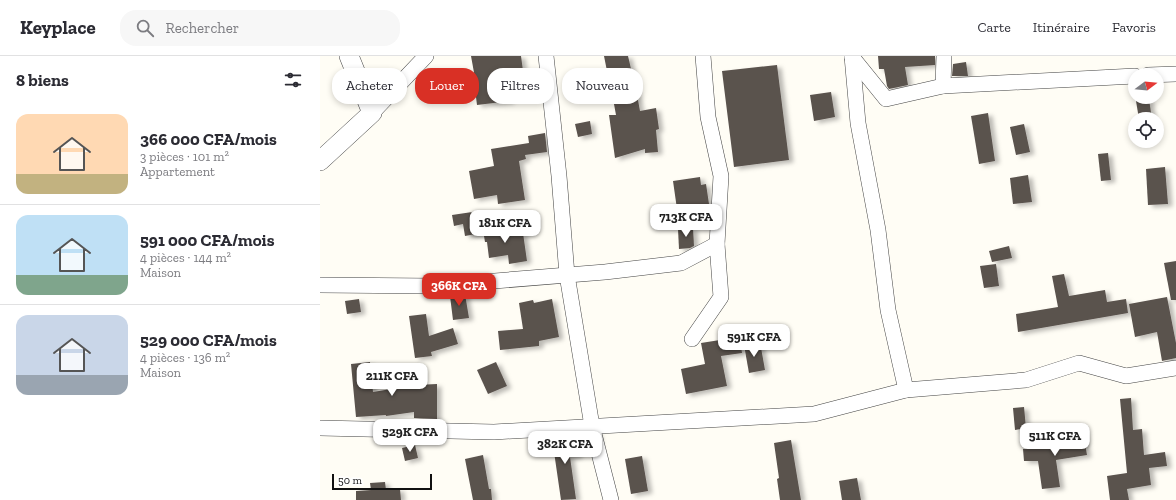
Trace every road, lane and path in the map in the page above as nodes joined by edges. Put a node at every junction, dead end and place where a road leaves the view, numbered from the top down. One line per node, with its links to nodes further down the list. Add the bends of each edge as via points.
1 (349, 56): 11 (street)
2 (426, 56): 11 (street)
3 (546, 56): 14 (street)
4 (703, 56): 13 (street, via 708,118 721,176)
5 (852, 56): 10 (street, via 886,99); 18 (street, via 858,123 878,230 888,310)
6 (944, 56): 10 (street)
7 (1164, 74): 8 (street)
8 (1176, 74)
9 (1128, 76): 10 (street)
10 (943, 86)
11 (372, 113): 12 (street)
12 (320, 161)
13 (717, 244): 14 (street, via 681,264); 16 (street, via 721,297)
14 (567, 274): 15 (street, via 432,286); 19 (street)
15 (320, 285)
16 (692, 339)
17 (1176, 368): 18 (street, via 1126,376 1079,364 1026,380)
18 (906, 390): 19 (street, via 814,414)
19 (592, 426): 20 (street, via 494,432); 21 (street)
20 (320, 428)
21 (611, 500)

